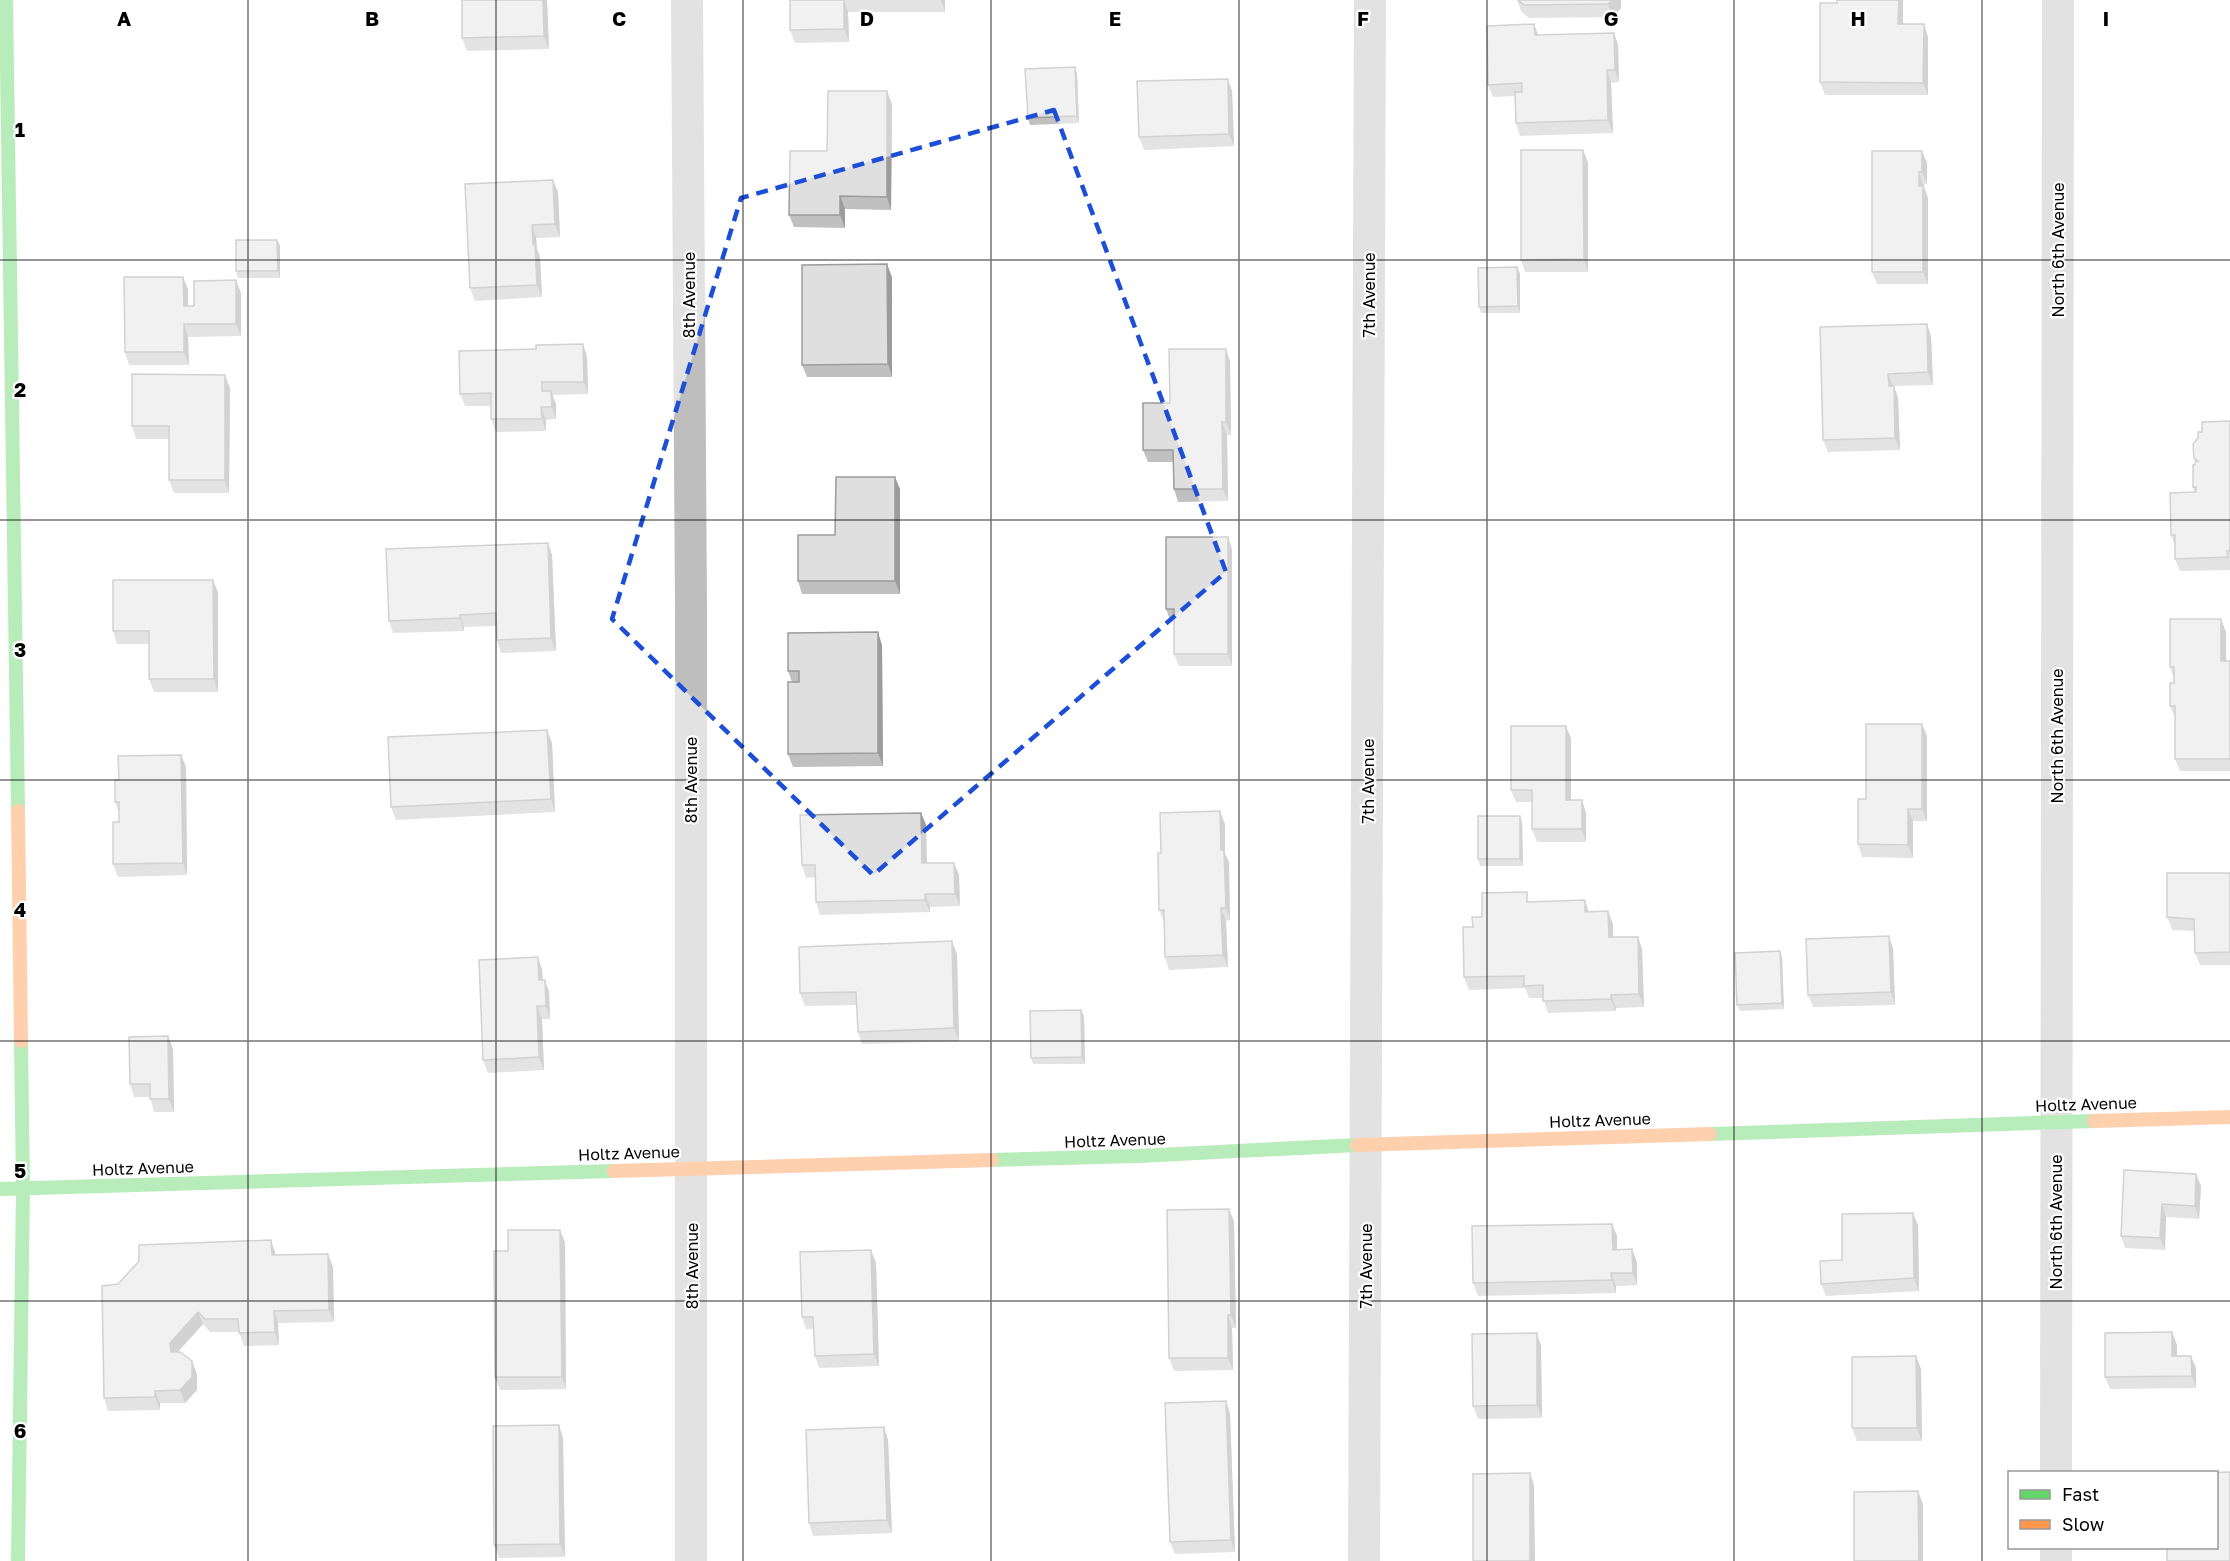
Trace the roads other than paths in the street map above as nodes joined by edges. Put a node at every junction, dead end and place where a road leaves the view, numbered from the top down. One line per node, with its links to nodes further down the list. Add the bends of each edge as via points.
1 (6, 0): 9 (street)
2 (687, 0): 8 (street, 8th Avenue)
3 (1370, 0): 7 (street, 7th Avenue)
4 (2058, 0): 6 (street, North 6th Avenue)
5 (2230, 1117): 6 (street, Holtz Avenue)
6 (2056, 1122): 7 (street, Holtz Avenue); 11 (street, North 6th Avenue)
7 (1366, 1145): 8 (street, Holtz Avenue, via 1138,1156); 14 (street, 7th Avenue)
8 (693, 1168): 9 (street, Holtz Avenue); 13 (street, 8th Avenue)
9 (23, 1188): 10 (street, Holtz Avenue); 12 (street)
10 (0, 1189)
11 (2056, 1471)
12 (18, 1561)
13 (691, 1561)
14 (1364, 1561)

